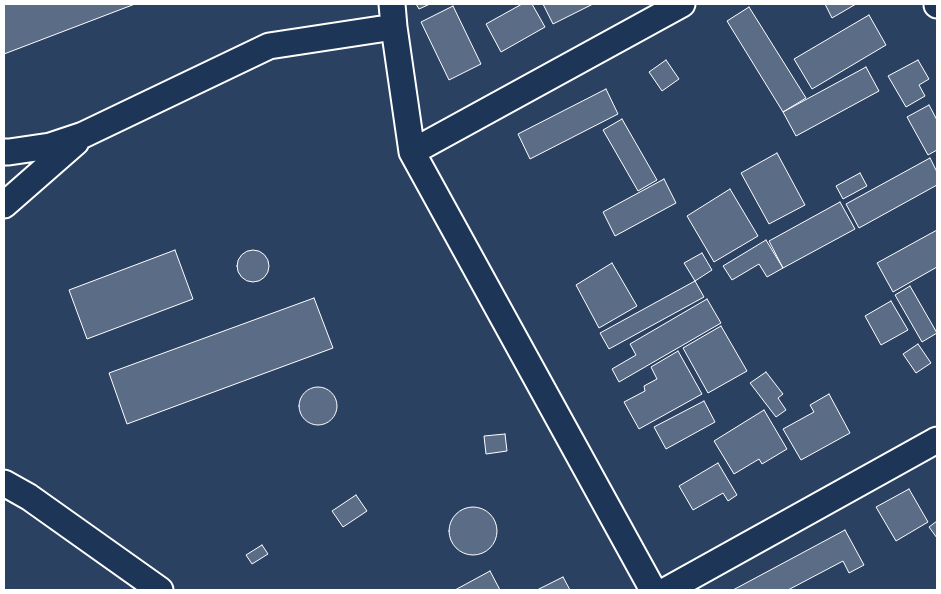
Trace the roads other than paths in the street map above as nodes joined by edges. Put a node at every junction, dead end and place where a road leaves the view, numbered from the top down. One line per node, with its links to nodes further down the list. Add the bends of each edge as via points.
1 (682, 4): 5 (street)
2 (393, 15): 3 (street, via 269,46); 5 (street)
3 (83, 135): 4 (street, via 50,146); 6 (street)
4 (4, 152)
5 (412, 152): 10 (street)
6 (4, 205)
7 (937, 440): 11 (street)
8 (4, 483): 9 (street, via 29,497)
9 (160, 590)
10 (653, 590)
11 (667, 590)

